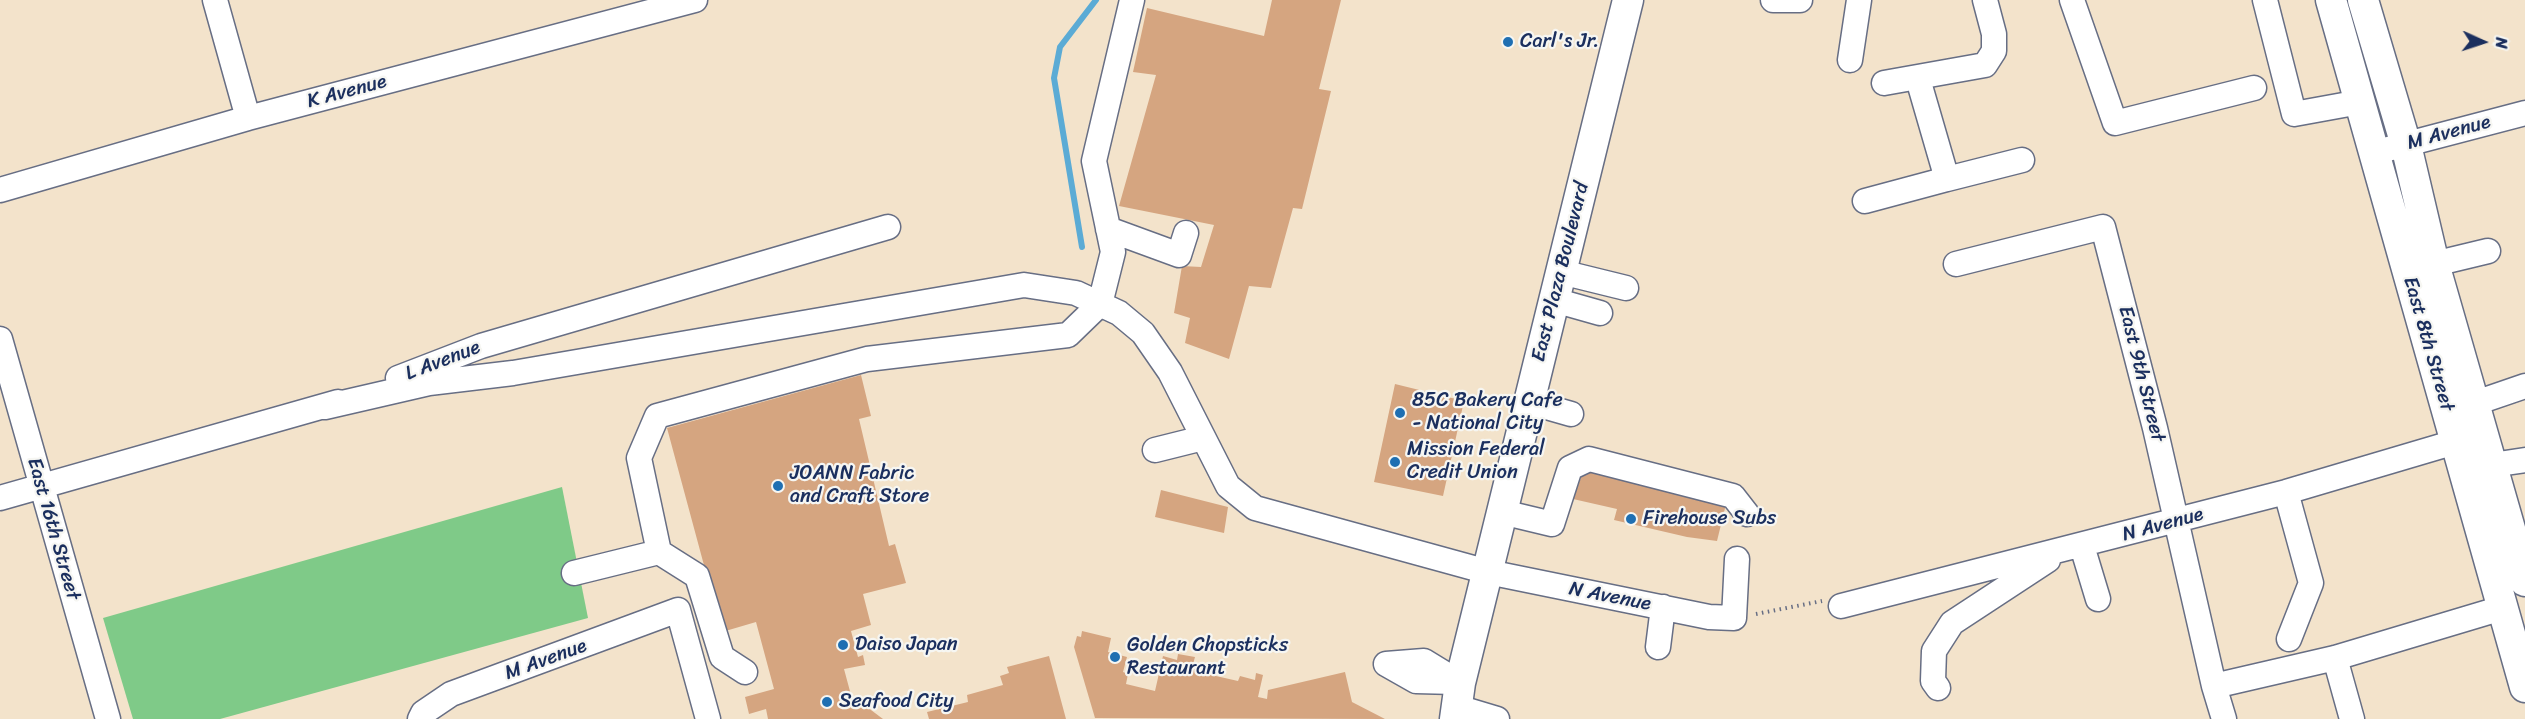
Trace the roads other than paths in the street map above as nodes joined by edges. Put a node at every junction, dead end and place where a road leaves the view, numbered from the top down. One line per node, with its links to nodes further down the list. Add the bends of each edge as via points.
1 (215, 0): 19 (street)
2 (695, 0): 19 (street, K Avenue)
3 (1132, 0): 27 (street, via 1094,161)
4 (1628, 0): 32 (main road, East Plaza Boulevard)
5 (1773, 0): 6 (street)
6 (1800, 0)
7 (1859, 0): 13 (street)
8 (1984, 0): 14 (street, via 1994,34 1994,51 1985,65)
9 (2072, 0): 16 (street, via 2115,123)
10 (2265, 0): 17 (street, via 2294,114)
11 (2331, 0): 17 (main road, East 8th Street)
12 (2363, 0): 20 (main road, East 8th Street)
13 (1850, 60)
14 (1918, 79): 15 (street); 23 (street)
15 (1884, 83)
16 (2254, 88)
17 (2360, 102): 21 (main road, East 8th Street)
18 (2525, 113): 20 (street, M Avenue)
19 (248, 118): 24 (street, K Avenue)
20 (2406, 145): 21 (street, M Avenue); 31 (main road, East 8th Street)
21 (2373, 153): 41 (main road, East 8th Street)
22 (2022, 160): 23 (street)
23 (1947, 179): 25 (street)
24 (0, 190)
25 (1865, 201)
26 (888, 227): 40 (street, L Avenue, via 481,346)
27 (1108, 229): 28 (street, via 1179,255); 34 (street, via 1113,252)
28 (1186, 233)
29 (2488, 251): 31 (street)
30 (1956, 264): 53 (street, East 9th Street, via 2103,227)
31 (2434, 264): 39 (main road, East 8th Street)
32 (1558, 286): 33 (street); 35 (street); 38 (main road, East Plaza Boulevard)
33 (1626, 288)
34 (1100, 304): 40 (street, N Avenue, via 1076,292 1024,285 513,373 429,383); 43 (street, N Avenue, via 1119,313 1143,333 1170,372); 55 (street, via 1068,335 867,359 657,416 639,458)
35 (1600, 313)
36 (0, 339): 48 (street, East 16th Street)
37 (2525, 386): 39 (street)
38 (1529, 402): 42 (street); 51 (main road, East Plaza Boulevard)
39 (2475, 404): 41 (street); 44 (main road, East 8th Street)
40 (325, 407): 48 (street, L Avenue)
41 (2447, 411): 44 (main road, East 8th Street)
42 (1571, 414)
43 (1203, 438): 45 (street); 58 (street, N Avenue, via 1228,486 1255,508)
44 (2470, 438): 47 (main road, East 8th Street); 49 (street, N Avenue); 64 (main road, East 8th Street)
45 (1155, 450)
46 (2525, 460): 47 (street)
47 (2492, 465): 60 (main road, East 8th Street)
48 (41, 488): 50 (street, L Avenue); 74 (street, East 16th Street)
49 (2286, 492): 53 (street, N Avenue); 66 (street, via 2311,583)
50 (0, 498)
51 (1502, 512): 52 (street, via 1552,524 1570,468 1589,459 1733,496); 58 (main road, East Plaza Boulevard)
52 (1747, 514)
53 (2176, 521): 54 (street, N Avenue); 70 (street, East 9th Street)
54 (2082, 546): 56 (street, N Avenue); 61 (street)
55 (659, 552): 59 (street); 69 (street, via 698,576 722,657)
56 (2057, 553): 62 (street, N Avenue); 72 (street, via 1952,623 1934,651 1933,681)
57 (1737, 559): 63 (street, N Avenue, via 1734,618)
58 (1488, 572): 63 (street, N Avenue); 73 (main road, East Plaza Boulevard)
59 (574, 573)
60 (2525, 581)
61 (2098, 600)
62 (1841, 606)
63 (1663, 608): 67 (street)
64 (2502, 608): 65 (main road, via 2521,621); 68 (street); 71 (main road, East 8th Street)
65 (2525, 635)
66 (2289, 639)
67 (1658, 647)
68 (2335, 658): 70 (street); 79 (street)
69 (745, 672)
70 (2214, 686): 78 (street, East 9th Street)
71 (2525, 687)
72 (1938, 688)
73 (1457, 703): 77 (street)
74 (108, 719)
75 (420, 719): 76 (street, M Avenue, via 451,694 678,610)
76 (708, 719)
77 (1497, 719)
78 (2224, 719)
79 (2352, 719)

